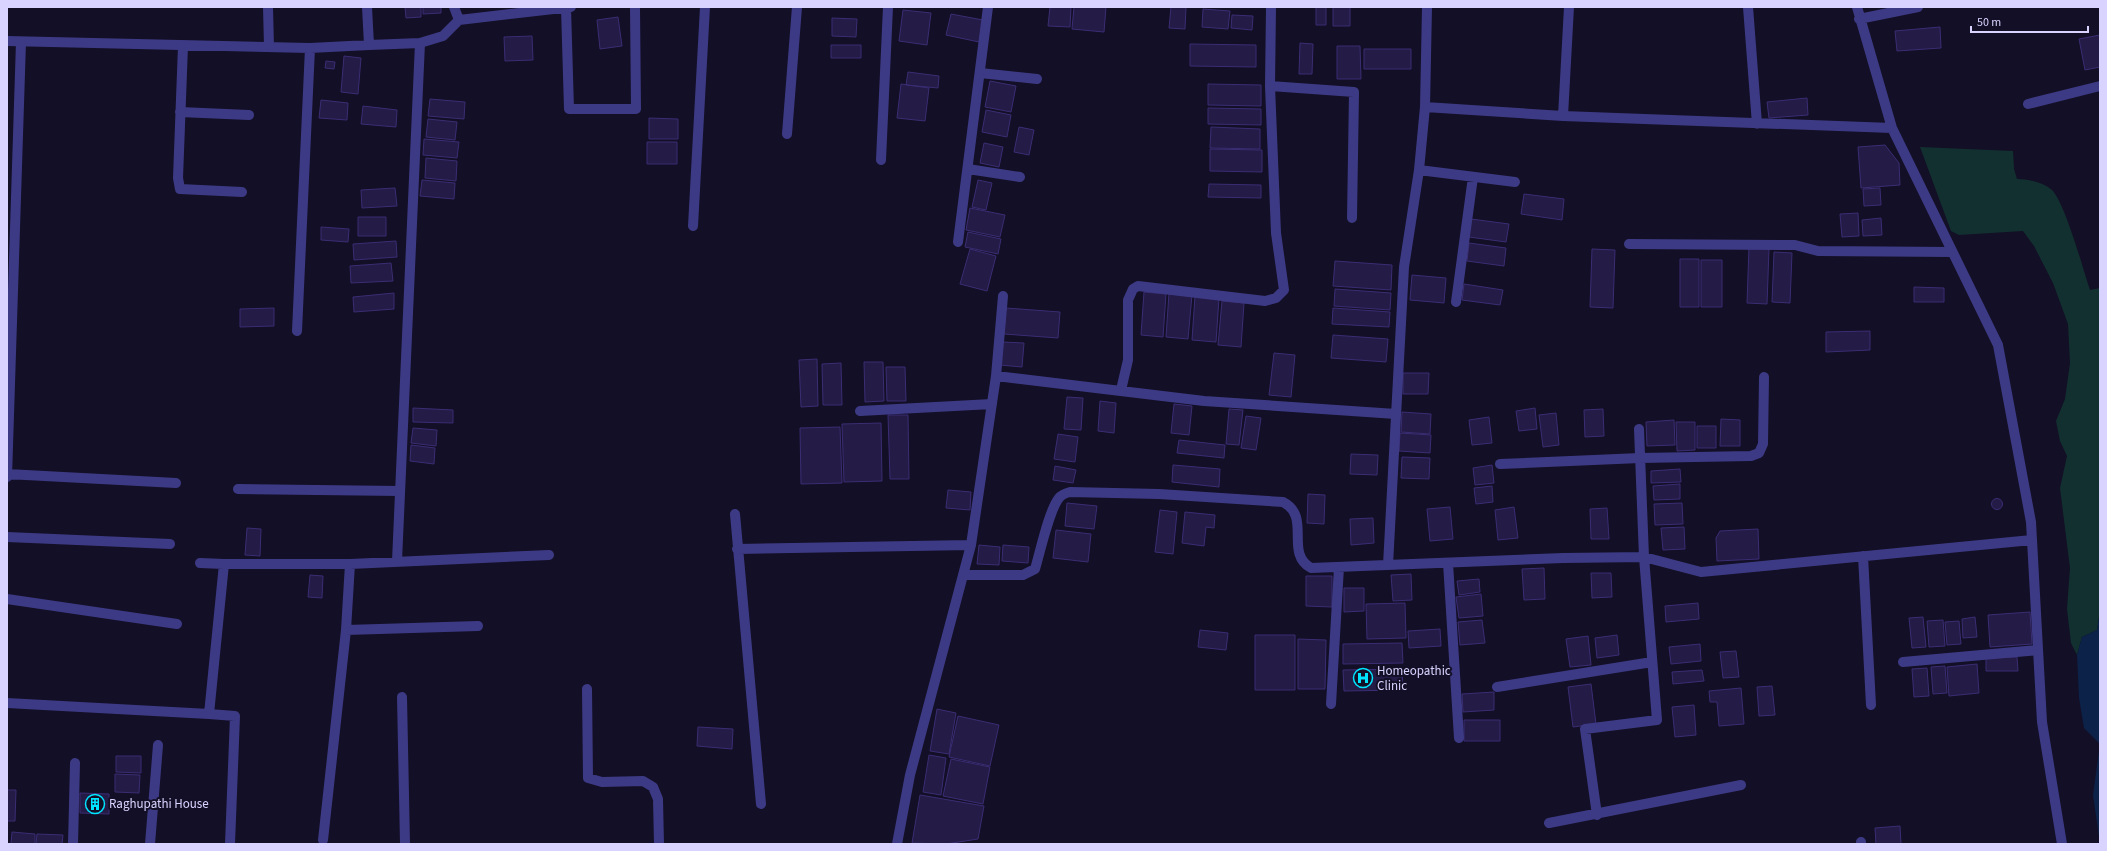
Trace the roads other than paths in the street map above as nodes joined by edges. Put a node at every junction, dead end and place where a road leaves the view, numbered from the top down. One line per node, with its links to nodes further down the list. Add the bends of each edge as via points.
1 (268, 7): 23 (street)
2 (367, 7): 21 (street)
3 (454, 7): 17 (street)
4 (569, 7): 5 (street, via 569,109 636,109); 17 (street)
5 (635, 7)
6 (705, 7): 45 (street)
7 (797, 7): 36 (street)
8 (888, 7): 37 (street)
9 (988, 7): 25 (street)
10 (1271, 7): 27 (street)
11 (1427, 7): 30 (street)
12 (1569, 7): 33 (street)
13 (1748, 7): 34 (street)
14 (1857, 7): 16 (street)
15 (1918, 7): 16 (street)
16 (1859, 19): 35 (street)
17 (459, 20): 20 (street, via 443,36)
18 (7, 41): 19 (street)
19 (21, 42): 22 (street); 61 (street)
20 (420, 43): 21 (street); 65 (street)
21 (369, 45): 24 (street)
22 (183, 46): 23 (street); 31 (street)
23 (269, 48): 24 (street)
24 (310, 48): 51 (street)
25 (980, 73): 26 (street); 38 (street)
26 (1037, 79)
27 (1270, 86): 44 (street, via 1354,92); 54 (street, via 1276,233 1284,290 1281,296 1265,301 1138,286 1133,289 1128,300 1128,360)
28 (2100, 86): 29 (street)
29 (2028, 104)
30 (1425, 107): 33 (street); 39 (street)
31 (180, 112): 32 (street); 43 (street, via 180,189)
32 (249, 115)
33 (1563, 116): 34 (street)
34 (1757, 124): 35 (street)
35 (1892, 128): 48 (street)
36 (787, 134)
37 (881, 160)
38 (968, 169): 40 (street); 46 (street)
39 (1419, 170): 41 (street); 57 (street, via 1404,267)
40 (1020, 176)
41 (1473, 177): 42 (street); 50 (street)
42 (1515, 182)
43 (242, 192)
44 (1352, 218)
45 (693, 226)
46 (958, 242)
47 (1629, 244): 48 (street, via 1795,245 1818,251)
48 (1952, 252): 68 (street, via 1998,345 2031,522)
49 (1003, 296): 52 (street)
50 (1456, 302)
51 (297, 331)
52 (996, 376): 54 (street); 55 (street)
53 (1764, 377): 59 (street, via 1763,444 1759,452 1752,456)
54 (1122, 390): 57 (street, via 1204,401)
55 (992, 404): 56 (street); 70 (street)
56 (860, 411)
57 (1396, 414): 80 (street)
58 (1638, 429): 59 (street)
59 (1640, 458): 60 (street); 74 (street)
60 (1500, 464)
61 (7, 474): 62 (street); 63 (street)
62 (7, 477)
63 (176, 483)
64 (238, 489): 65 (street)
65 (400, 491): 75 (street)
66 (735, 514): 71 (street)
67 (7, 537): 69 (street)
68 (2032, 540): 73 (street); 87 (street)
69 (170, 544)
70 (971, 545): 71 (street); 82 (street)
71 (737, 549): 101 (street)
72 (549, 555): 75 (street)
73 (1863, 556): 74 (street, via 1701,572); 95 (street)
74 (1644, 557): 77 (street); 88 (street)
75 (397, 561): 79 (street)
76 (200, 563): 78 (street)
77 (1448, 563): 80 (street); 97 (street)
78 (224, 564): 79 (street); 96 (street)
79 (350, 564): 86 (street)
80 (1388, 565): 81 (street)
81 (1338, 567): 82 (street, via 1311,568 1303,564 1299,557 1296,516 1292,507 1283,502 1159,494 1070,492 1059,498 1035,570 1023,575); 94 (street)
82 (964, 575): 110 (street, via 910,775)
83 (7, 599): 84 (street)
84 (177, 624)
85 (478, 626): 86 (street)
86 (346, 630): 104 (street)
87 (2038, 650): 89 (street); 111 (street, via 2042,722)
88 (1652, 662): 90 (street); 102 (street, via 1657,720 1585,730)
89 (1903, 662)
90 (1497, 687)
91 (587, 690): 109 (street, via 588,778 602,782 643,781 653,786 658,799)
92 (402, 697): 108 (street)
93 (7, 703): 96 (street)
94 (1331, 704)
95 (1871, 705)
96 (209, 714): 107 (street, via 235,716)
97 (1459, 738)
98 (158, 745): 106 (street)
99 (75, 763): 105 (street)
100 (1741, 785): 102 (street)
101 (761, 804)
102 (1597, 815): 103 (street)
103 (1549, 823)
104 (323, 840)
105 (73, 844)
106 (150, 844)
107 (230, 844)
108 (405, 844)
109 (659, 844)
110 (897, 844)
111 (2062, 844)

